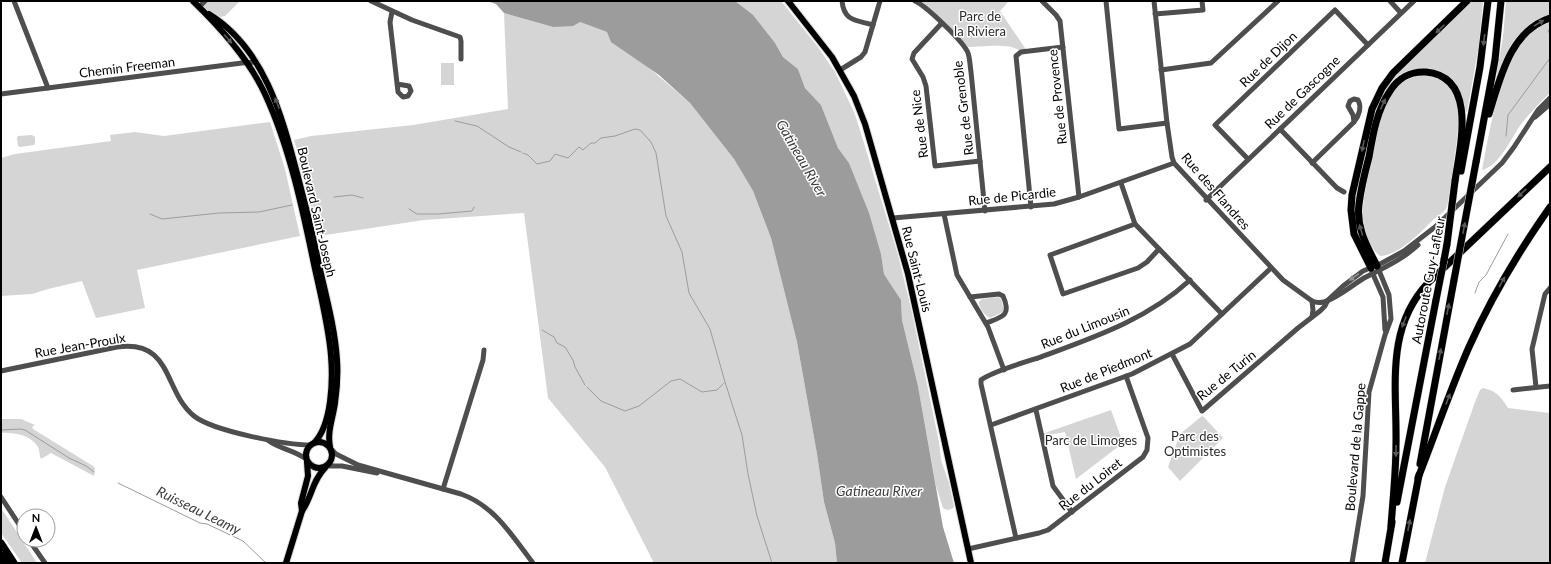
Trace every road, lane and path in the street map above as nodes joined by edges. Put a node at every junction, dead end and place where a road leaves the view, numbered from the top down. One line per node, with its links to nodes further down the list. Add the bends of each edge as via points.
1 (14, 1): 34 (street)
2 (194, 1): 19 (main road, Boulevard Saint-Joseph)
3 (205, 1): 19 (street)
4 (371, 1): 20 (street)
5 (788, 1): 31 (main road, Rue Saint-Louis, via 821,41)
6 (842, 1): 25 (street, via 848,17)
7 (880, 1): 25 (street)
8 (915, 1): 24 (street, Rue de Grenoble)
9 (1042, 1): 27 (street, Rue de Provence, via 1058,18)
10 (1106, 1): 40 (street, via 1119,128)
11 (1154, 1): 22 (street, Rue des Flandres)
12 (1202, 1): 22 (street, via 1203,10)
13 (1390, 1): 21 (street)
14 (1414, 1): 21 (street, Rue de Gascogne)
15 (1467, 1): 61 (highway, one-way to 61, via 1393,73 1372,109 1352,195 1351,222 1354,234)
16 (1488, 1): 48 (highway, one-way to 48, via 1481,61)
17 (1501, 1): 42 (highway, Autoroute Guy-Lafleur, via 1494,65)
18 (1275, 2): 32 (street, via 1211,63)
19 (201, 8): 29 (main road, Boulevard Saint-Joseph, one-way to 29); 30 (main road, Boulevard Saint-Joseph, via 229,28)
20 (392, 12): 28 (street, via 460,37); 33 (street, via 390,22)
21 (1402, 13): 26 (street, Rue de Gascogne)
22 (1155, 14): 32 (street, Rue des Flandres)
23 (1550, 18): 42 (highway, one-way to 23, via 1512,51 1529,30)
24 (941, 24): 44 (street, Rue de Grenoble, via 962,43 968,53); 44 (street, Rue de Nice, via 912,57 926,86 935,166)
25 (873, 25): 31 (street, via 864,55)
26 (1368, 45): 41 (street, Rue de Gascogne); 43 (street, Rue de Dijon, via 1335,10 1216,125)
27 (1063, 48): 51 (street, Rue de Provence); 53 (street, via 1021,52 1016,56)
28 (462, 59)
29 (247, 62): 30 (street, Chemin Freeman); 34 (street, Chemin Freeman); 81 (main road, Boulevard Saint-Joseph, via 266,95 289,161 309,240 331,353 328,412 320,437)
30 (256, 62): 82 (main road, Boulevard Saint-Joseph, one-way to 30, via 328,436 337,380 335,342 307,209 289,140 272,92)
31 (840, 70): 57 (main road, Rue Saint-Louis, via 860,112)
32 (1162, 70): 40 (street, Rue des Flandres)
33 (397, 84)
34 (48, 88): 35 (street, Chemin Freeman)
35 (1, 94)
36 (1550, 98): 38 (street)
37 (1550, 104): 38 (street)
38 (1534, 118): 61 (street, via 1502,163 1435,227 1410,247)
39 (1354, 122): 46 (street)
40 (1167, 123): 45 (street, Rue des Flandres)
41 (1280, 129): 43 (street, Rue de Gascogne); 46 (street)
42 (1479, 146): 86 (highway, Autoroute Guy-Lafleur, one-way to 42, bridge)
43 (1248, 159): 52 (street, Rue de Gascogne)
44 (980, 161): 55 (street, Rue de Grenoble)
45 (1174, 163): 49 (street, Rue de Picardie); 52 (street, Rue des Flandres)
46 (1312, 163): 50 (street, via 1336,188)
47 (1550, 167): 92 (highway, one-way to 92, via 1424,287 1411,305 1403,323 1396,354 1396,464)
48 (1457, 181): 61 (highway, one-way to 48, via 1360,229 1359,204 1380,111 1393,87 1408,75 1424,72 1439,76 1451,84 1459,96 1462,121); 92 (highway, Autoroute Guy-Lafleur, bridge, via 1447,244)
49 (1121, 182): 51 (street, Rue de Picardie); 58 (street)
50 (1344, 192)
51 (1079, 197): 53 (street, Rue de Picardie)
52 (1206, 200): 60 (street, Rue des Flandres)
53 (1031, 207): 55 (street, Rue de Picardie)
54 (1550, 207): 86 (highway, one-way to 54, via 1469,348 1515,260)
55 (985, 211): 56 (street, Rue de Picardie)
56 (944, 214): 57 (street, Rue de Picardie); 64 (street, via 957,275)
57 (893, 218): 96 (main road, Rue Saint-Louis, via 908,274)
58 (1135, 224): 59 (street); 59 (street, via 1050,255 1063,294 1138,268)
59 (1159, 249): 62 (street)
60 (1271, 268): 66 (street, Rue des Flandres); 67 (street, Rue de Piedmont)
61 (1375, 269): 65 (street, Rue de Turin, via 1360,273); 104 (street, Boulevard de la Gappe, via 1388,290 1391,307 1390,319 1369,392 1363,496)
62 (1190, 280): 67 (street); 72 (street, Rue du Limousin, via 1171,297 1139,317 1088,340)
63 (1550, 288): 76 (street, via 1545,294 1533,346)
64 (970, 297): 69 (street); 69 (street, via 999,294 1003,296 1006,313)
65 (1328, 300): 66 (street, via 1320,303); 68 (street, Rue de Turin)
66 (1312, 301): 68 (street)
67 (1222, 314): 71 (street, Rue de Piedmont, via 1193,342)
68 (1312, 317): 71 (street, Rue de Turin, via 1202,411)
69 (986, 323): 72 (street)
70 (484, 350): 87 (street)
71 (1172, 354): 74 (street, Rue de Piedmont)
72 (1004, 370): 79 (street, Rue du Limousin, via 981,380)
73 (1, 371): 80 (street, Rue Jean-Proulx, via 117,347 142,348 155,355 162,363 183,404 195,417 212,425)
74 (1126, 376): 78 (street, Rue de Piedmont); 90 (street, Rue du Loiret, via 1147,434 1147,450 1140,460)
75 (1550, 386): 76 (street)
76 (1536, 388): 77 (street)
77 (1513, 390)
78 (1036, 410): 79 (street, Rue de Piedmont); 90 (street, via 1053,486)
79 (991, 425): 93 (street)
80 (268, 440): 81 (street, Rue Jean-Proulx); 83 (street, Rue Jean-Proulx, via 297,452)
81 (312, 444): 82 (main road, via 323,442); 83 (main road, via 307,450)
82 (331, 449): 84 (main road, via 332,460); 85 (street, via 351,462)
83 (307, 460): 84 (main road, via 313,467); 89 (main road, via 308,476 301,503)
84 (326, 467): 85 (street, via 342,466); 89 (main road, via 315,481)
85 (382, 472): 87 (street)
86 (1418, 478): 106 (highway, Autoroute Guy-Lafleur, one-way to 86)
87 (443, 489): 102 (street, via 473,498 491,511)
88 (1, 498): 91 (street)
89 (302, 511): 101 (main road)
90 (1072, 512): 93 (street, Rue du Loiret, via 1048,530)
91 (16, 520)
92 (1391, 526): 105 (highway, Autoroute Guy-Lafleur)
93 (1016, 538): 96 (street, Rue du Loiret)
94 (1, 543): 99 (highway)
95 (35, 548): 100 (street)
96 (968, 549): 103 (main road, Rue Saint-Louis)
97 (1, 555): 98 (highway)
98 (7, 563)
99 (14, 563)
100 (45, 563)
101 (286, 563)
102 (533, 563)
103 (971, 563)
104 (1352, 563)
105 (1385, 563)
106 (1402, 563)

